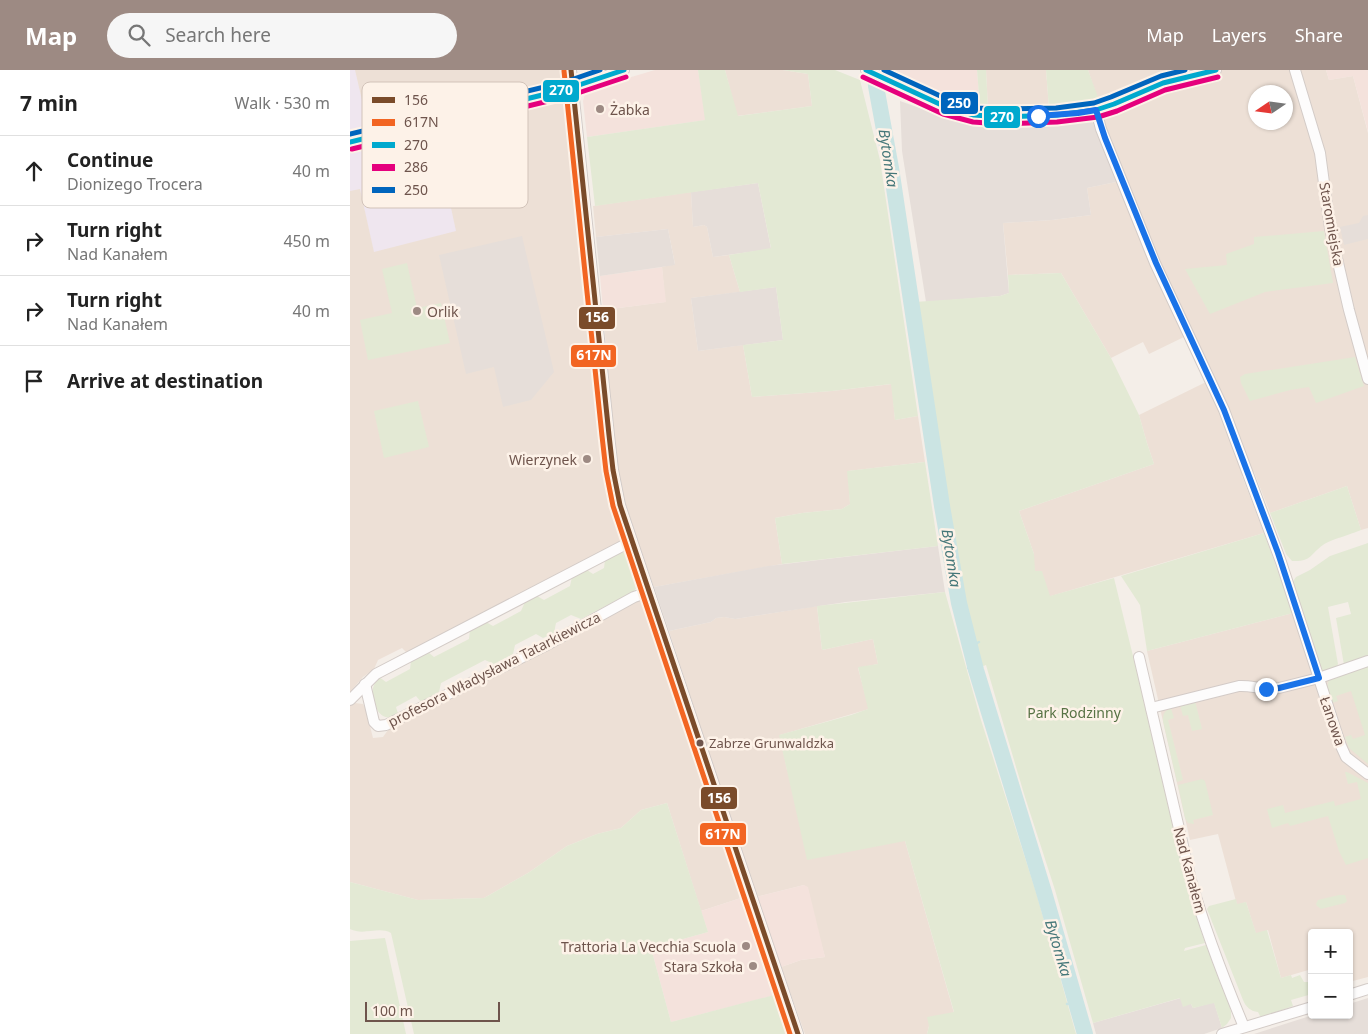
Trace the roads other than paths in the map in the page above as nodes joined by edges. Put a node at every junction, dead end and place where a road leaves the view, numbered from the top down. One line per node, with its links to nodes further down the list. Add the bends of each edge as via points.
1 (571, 70): 6 (street)
2 (624, 70): 6 (street)
3 (866, 70): 8 (street, via 946,108 974,115 1038,116)
4 (1216, 70): 8 (street, via 1163,83)
5 (1296, 70): 9 (street, Staromiejska, via 1320,153 1330,228 1348,310)
6 (573, 87): 7 (street); 10 (street, via 613,470)
7 (528, 98)
8 (1096, 110): 14 (street, via 1156,263 1224,410 1286,575)
9 (1368, 379)
10 (632, 541): 11 (street); 15 (street, via 392,665)
11 (649, 592): 15 (street, profesora Władysława Tatarkiewicza, via 386,725 378,726 374,722); 23 (street)
12 (1139, 657): 17 (street, Nad Kanałem)
13 (1368, 662): 14 (street, Łanowa)
14 (1319, 678): 17 (street, via 1272,689 1239,686); 18 (street, Łanowa, via 1346,757)
15 (365, 684): 16 (street)
16 (350, 700)
17 (1151, 708): 22 (street, Nad Kanałem, via 1198,906)
18 (1368, 774)
19 (1368, 989): 20 (street)
20 (1353, 994)
21 (1308, 1007): 22 (street)
22 (1244, 1027): 24 (street)
23 (798, 1034)
24 (1222, 1034)

